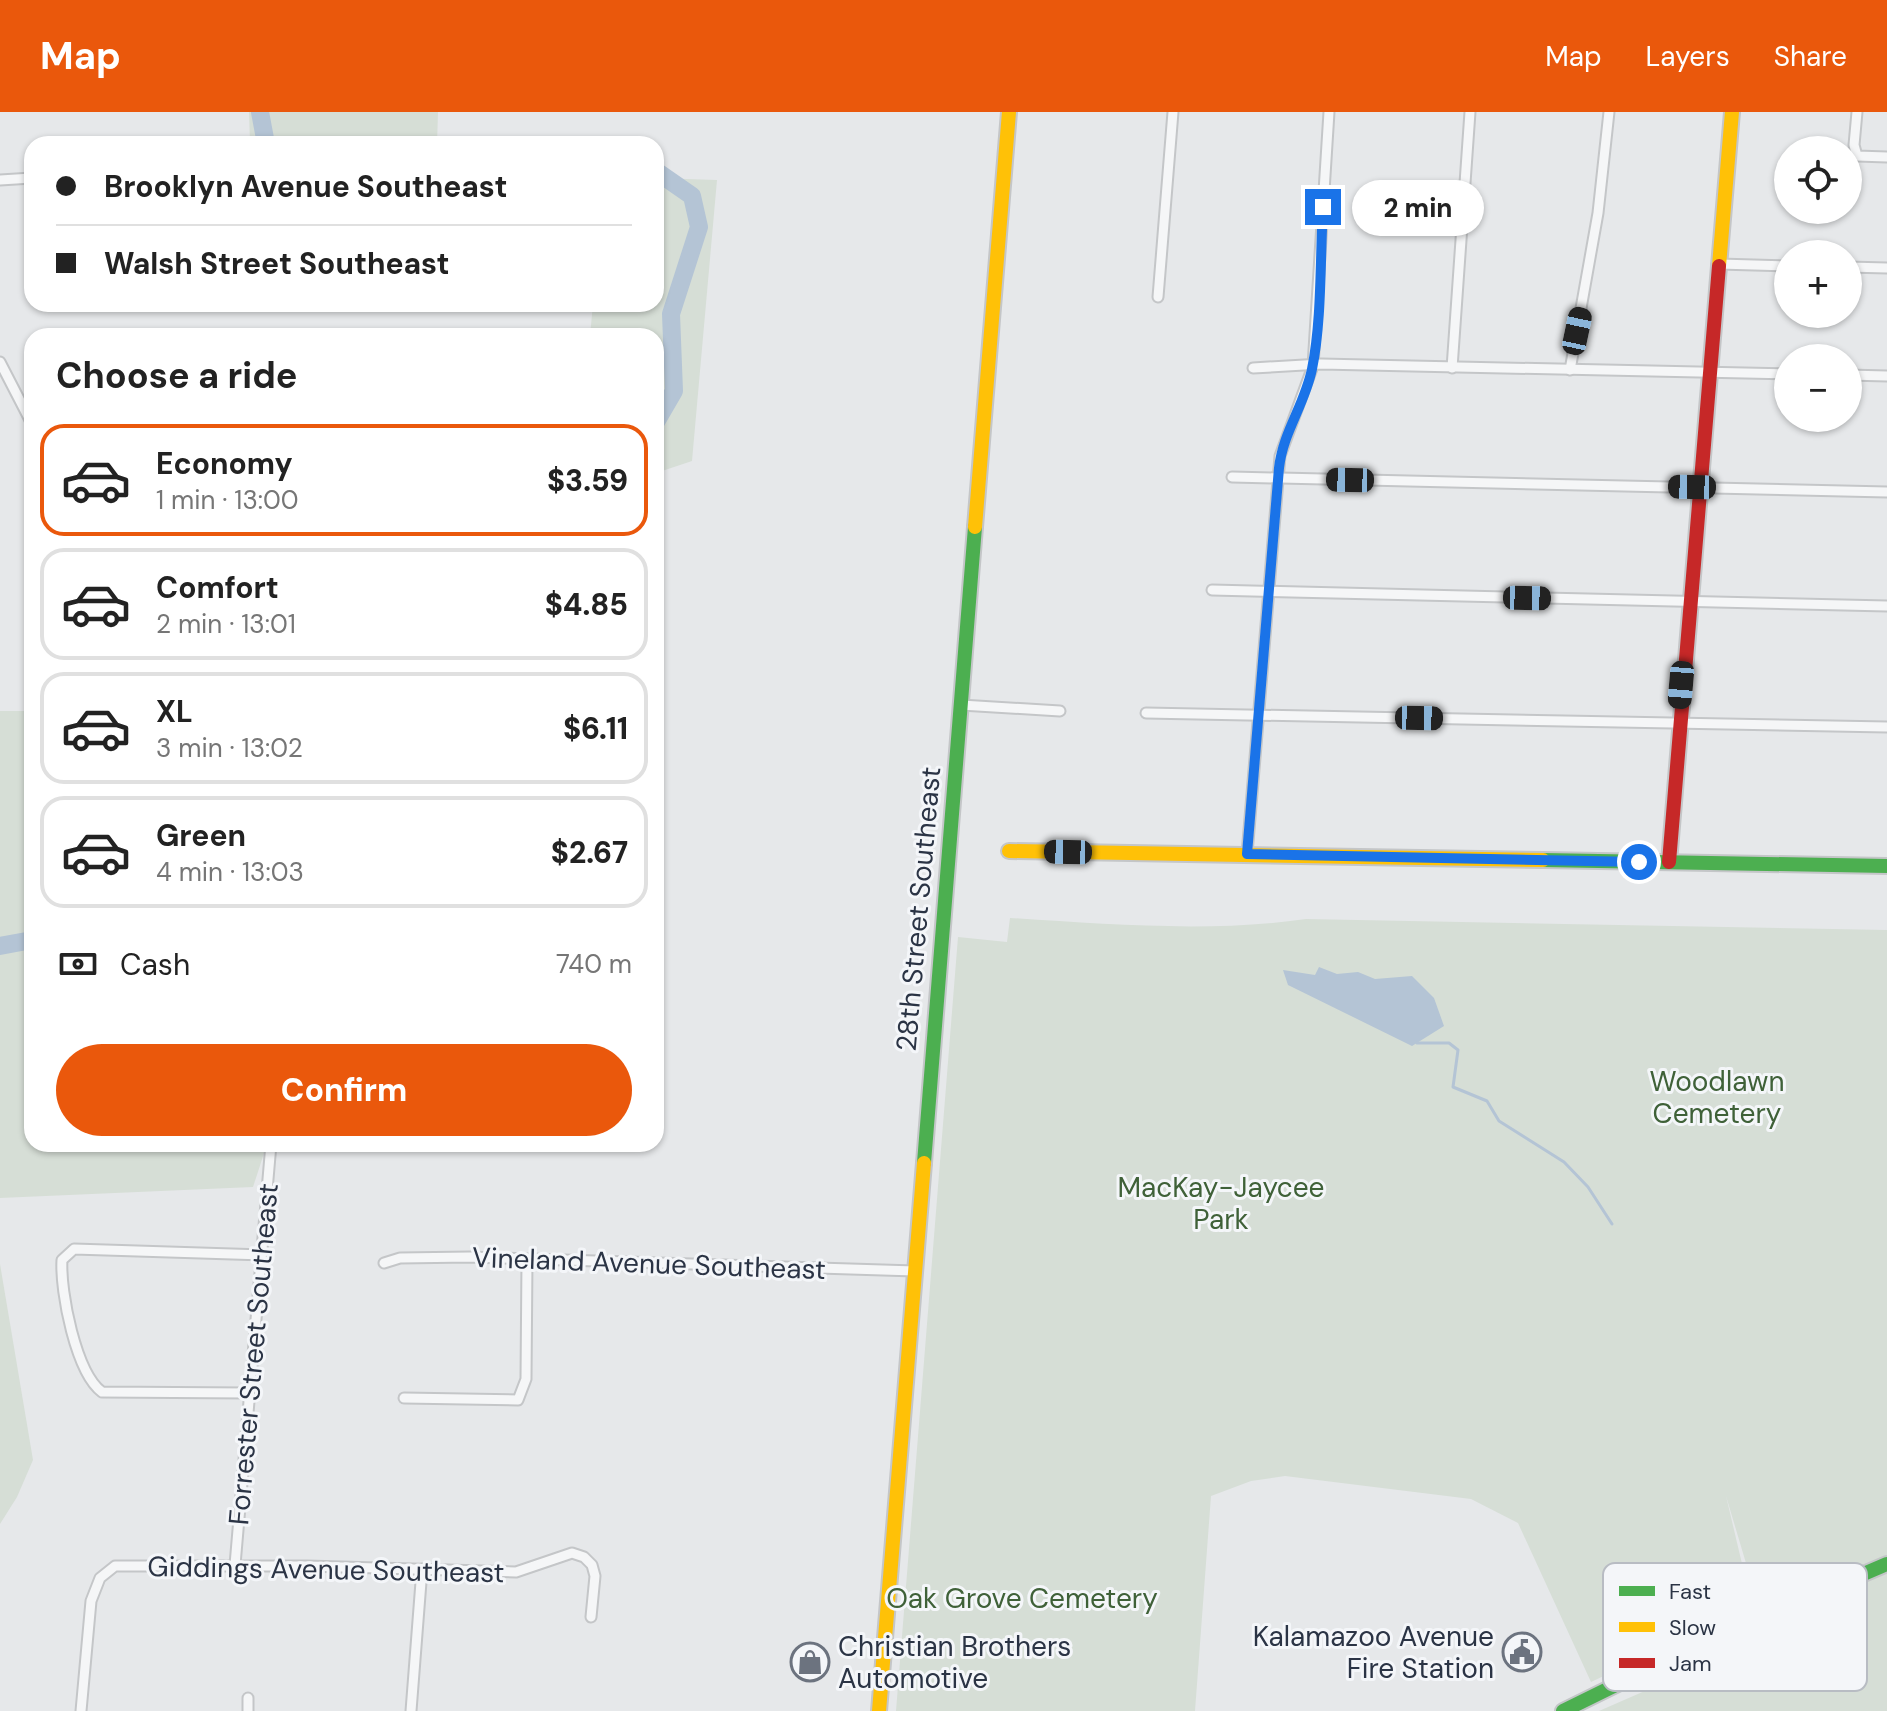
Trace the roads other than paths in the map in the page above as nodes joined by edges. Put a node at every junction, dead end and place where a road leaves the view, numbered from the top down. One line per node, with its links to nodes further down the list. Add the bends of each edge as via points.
1 (1009, 112): 34 (main road, 28th Street Southeast)
2 (1173, 112): 15 (street)
3 (1329, 112): 17 (street)
4 (1470, 112): 19 (street)
5 (1609, 112): 20 (street)
6 (1732, 112): 11 (main road)
7 (1857, 112): 8 (street, via 1857,156)
8 (1887, 157)
9 (24, 178): 10 (street)
10 (0, 180)
11 (1719, 264): 12 (street); 21 (main road)
12 (1774, 266)
13 (1862, 267): 14 (street)
14 (1887, 268)
15 (1158, 297)
16 (0, 362): 25 (street)
17 (1313, 366): 18 (street); 19 (street); 27 (street, via 1284,440)
18 (1253, 368)
19 (1452, 368): 20 (street)
20 (1570, 370): 21 (street)
21 (1709, 372): 22 (street); 28 (main road)
22 (1774, 374)
23 (1862, 375): 24 (street)
24 (1887, 376)
25 (24, 408)
26 (1232, 477): 27 (street)
27 (1278, 478): 28 (street); 31 (street)
28 (1699, 487): 29 (street); 32 (main road)
29 (1887, 492)
30 (1212, 590): 31 (street)
31 (1268, 593): 32 (street); 37 (street)
32 (1689, 602): 33 (street); 38 (main road)
33 (1887, 606)
34 (961, 705): 35 (street); 48 (main road, 28th Street Southeast)
35 (1060, 711)
36 (1146, 713): 37 (street)
37 (1257, 715): 38 (street); 41 (street)
38 (1678, 724): 39 (street); 42 (main road)
39 (1887, 727)
40 (1009, 851): 41 (main road)
41 (1247, 854): 42 (main road)
42 (1669, 862): 43 (main road)
43 (1887, 866)
44 (270, 1152): 45 (street, Forrester Street Southeast)
45 (260, 1255): 49 (street, Forrester Street Southeast); 49 (street, via 74,1249 62,1260 71,1322 90,1383 102,1392)
46 (527, 1260): 47 (street, Vineland Avenue Southeast, via 400,1258); 48 (street, Vineland Avenue Southeast); 50 (street, via 526,1379 518,1400)
47 (384, 1263)
48 (915, 1271): 61 (main road, 28th Street Southeast)
49 (247, 1393): 52 (street, Forrester Street Southeast)
50 (404, 1398)
51 (1887, 1564): 54 (main road)
52 (235, 1565): 53 (street, Giddings Avenue Southeast); 58 (street, Giddings Avenue Southeast, via 115,1566 100,1578 87,1622)
53 (422, 1569): 55 (street, Giddings Avenue Southeast, via 516,1572 572,1553 592,1565); 60 (street)
54 (1867, 1573)
55 (591, 1617)
56 (1604, 1691): 62 (main road)
57 (248, 1698): 59 (street)
58 (81, 1711)
59 (248, 1711)
60 (411, 1711)
61 (879, 1711)
62 (1563, 1711)

